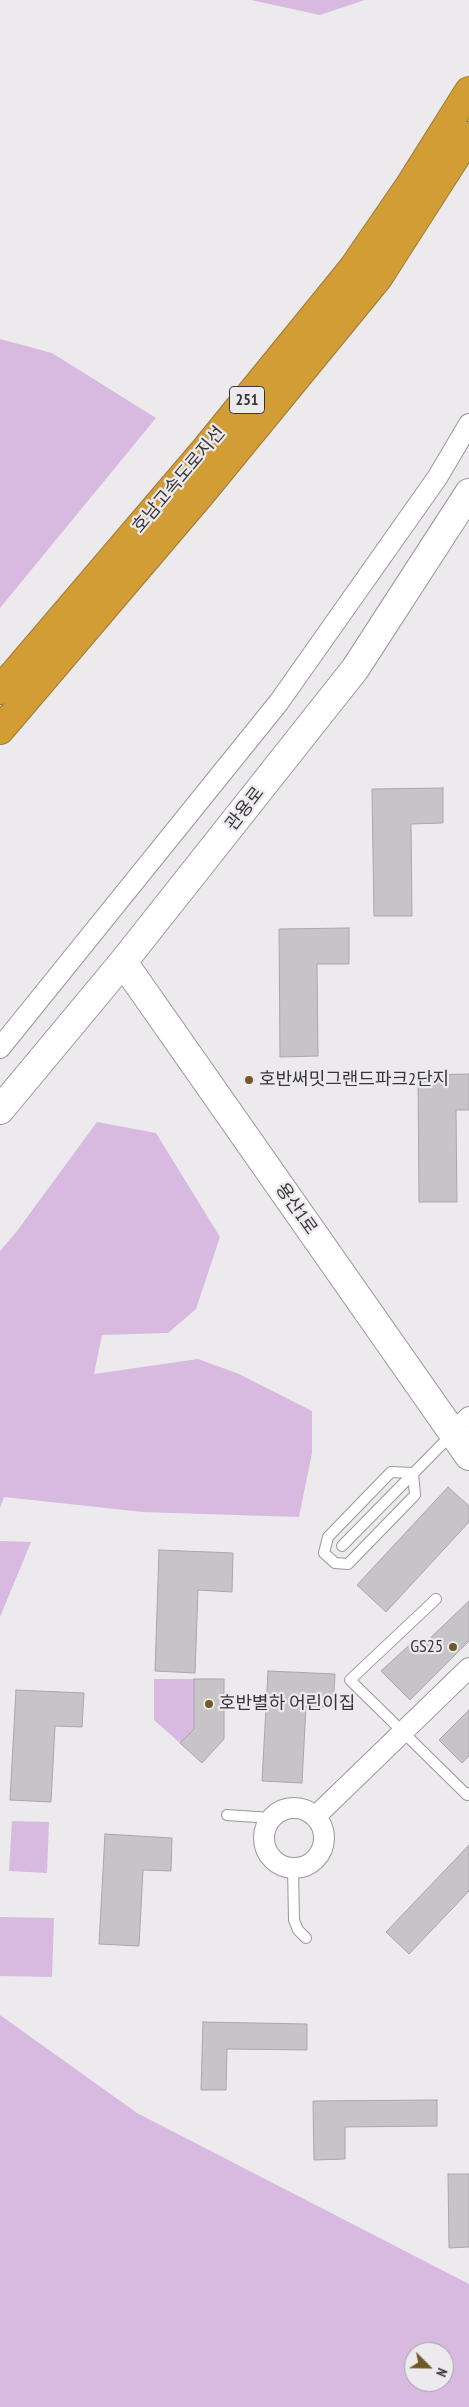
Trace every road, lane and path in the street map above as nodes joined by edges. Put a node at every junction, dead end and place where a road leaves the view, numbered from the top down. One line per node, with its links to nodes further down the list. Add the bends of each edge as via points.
1 (469, 90): 5 (highway, 호남고속도로지선 / 251, via 410,185 347,275 204,451)
2 (469, 136): 6 (highway, 호남고속도로지선 / 251, via 378,278 201,494)
3 (469, 424): 8 (street, via 437,478 279,702)
4 (469, 493): 7 (main road, 관용로, via 355,669)
5 (0, 690)
6 (0, 730)
7 (124, 962): 9 (main road, 관용로); 10 (main road, 용산1로)
8 (0, 1048)
9 (0, 1110)
10 (461, 1425): 11 (main road, 용산1로); 12 (lane)
11 (469, 1456)
12 (413, 1474): 12 (lane, via 391,1472 328,1537 324,1553 335,1563 348,1564 415,1495); 13 (lane)
13 (342, 1546)
14 (436, 1600): 16 (lane, via 350,1680)
15 (469, 1668): 16 (street)
16 (403, 1732): 17 (lane, via 467,1795); 19 (street)
17 (469, 1793)
18 (228, 1815): 20 (lane)
19 (316, 1816): 20 (street, via 303,1809 288,1808); 21 (street, via 324,1834 320,1853 306,1865)
20 (271, 1818): 21 (street, via 264,1837 270,1856 278,1863)
21 (293, 1867): 22 (lane, via 294,1920)
22 (306, 1938)

